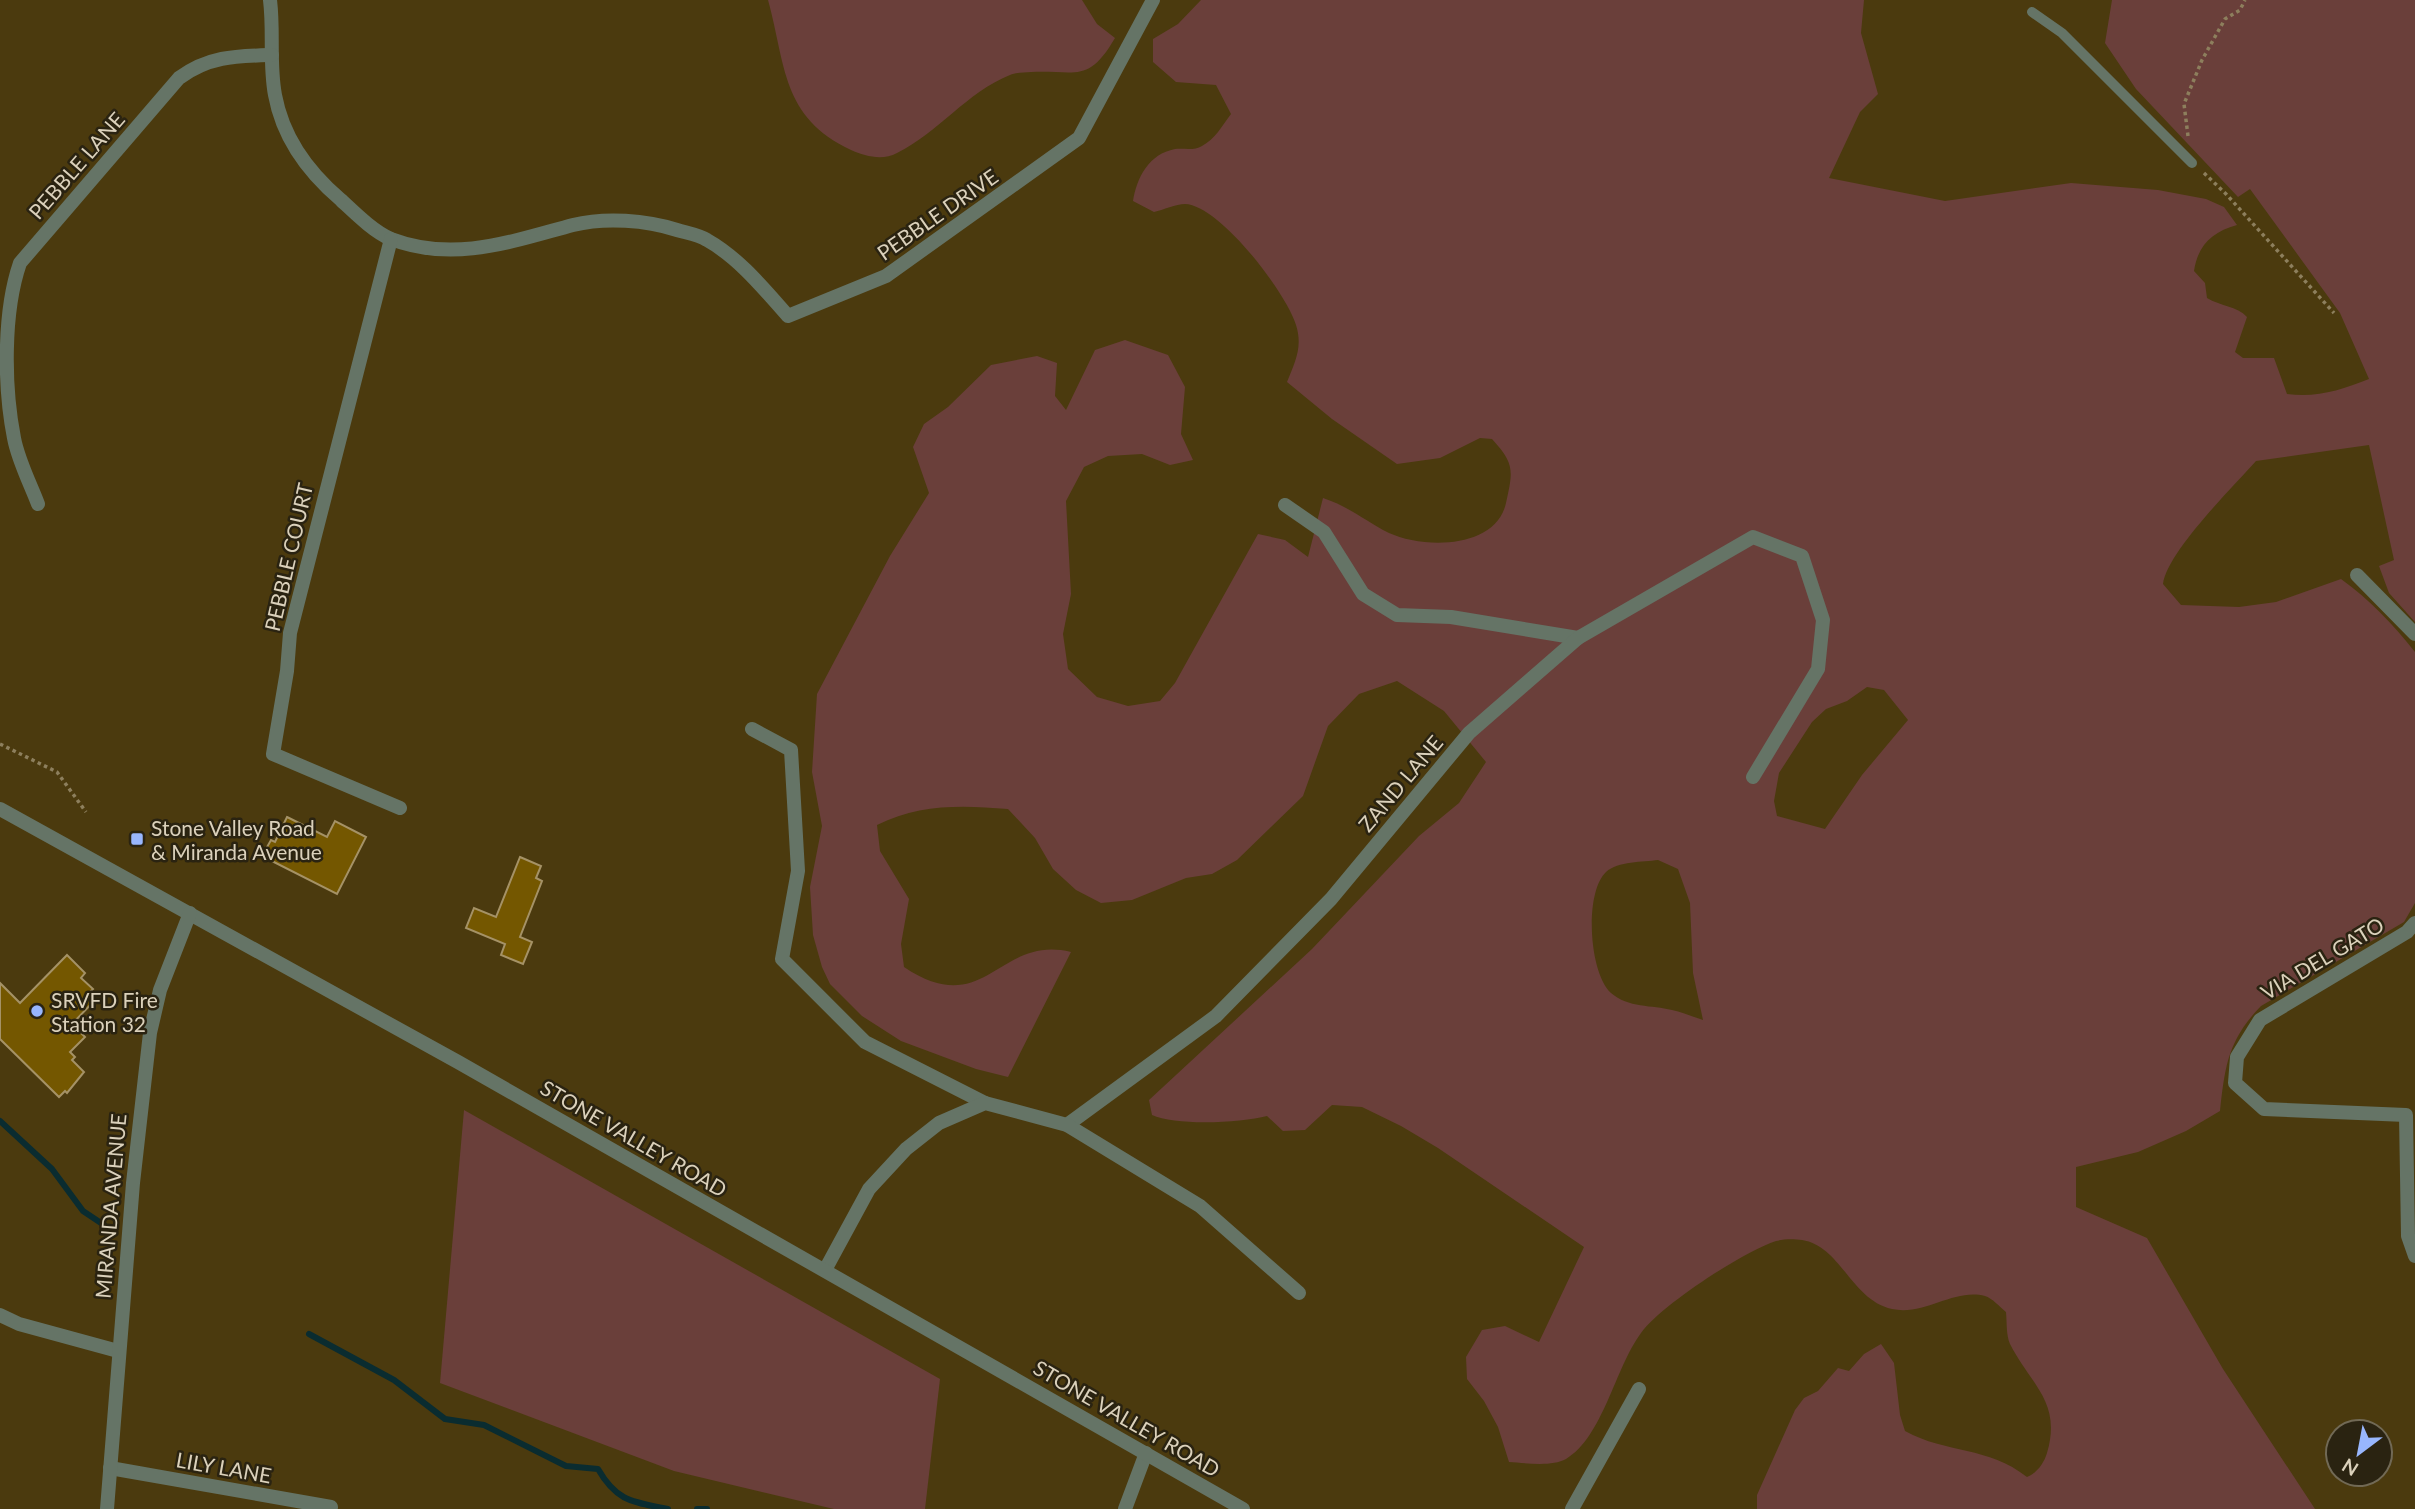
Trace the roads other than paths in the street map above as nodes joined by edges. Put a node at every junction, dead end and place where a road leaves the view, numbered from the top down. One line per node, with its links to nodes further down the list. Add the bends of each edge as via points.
1 (270, 0): 4 (street, PEBBLE DRIVE)
2 (1153, 0): 6 (street, PEBBLE DRIVE, via 1079,138 886,276 788,316 750,274 707,240 665,226 630,221 575,224 539,237 465,250)
3 (2032, 12): 5 (lane, via 2062,33)
4 (272, 55): 6 (street, PEBBLE DRIVE, via 275,95 286,134 304,163 327,188); 7 (street, PEBBLE LANE, via 218,57 179,78 20,263 6,333 14,439)
5 (2192, 163)
6 (391, 239): 14 (street, PEBBLE COURT, via 290,633 273,754)
7 (38, 504)
8 (1285, 505): 11 (street, via 1324,532 1363,594 1397,615 1451,617)
9 (2357, 575): 10 (street)
10 (2415, 634)
11 (1578, 638): 13 (street, ZAND LANE, via 1753,537 1802,556 1823,620 1818,669); 19 (street, ZAND LANE, via 1469,733 1331,899 1216,1016)
12 (752, 729): 18 (street, via 791,750 798,870 782,959 865,1042)
13 (1753, 777)
14 (400, 808)
15 (0, 809): 16 (street, STONE VALLEY ROAD)
16 (190, 913): 21 (street, STONE VALLEY ROAD); 24 (street, MIRANDA AVENUE, via 160,990 150,1033)
17 (2415, 923): 20 (street, VIA DEL GATO, via 2260,1020 2237,1057 2235,1083 2264,1109 2406,1115 2408,1236)
18 (985, 1104): 19 (street); 21 (street, via 939,1123 906,1149 869,1189)
19 (1067, 1125): 22 (street, via 1200,1206)
20 (2415, 1256)
21 (825, 1270): 26 (street, STONE VALLEY ROAD)
22 (1299, 1293)
23 (0, 1315): 24 (street)
24 (118, 1351): 27 (street, MIRANDA AVENUE)
25 (1639, 1389): 32 (street)
26 (1146, 1453): 30 (street); 31 (street, STONE VALLEY ROAD)
27 (110, 1468): 28 (street, LILY LANE); 29 (street, MIRANDA AVENUE)
28 (331, 1507)
29 (107, 1509)
30 (1125, 1509)
31 (1243, 1509)
32 (1572, 1509)

